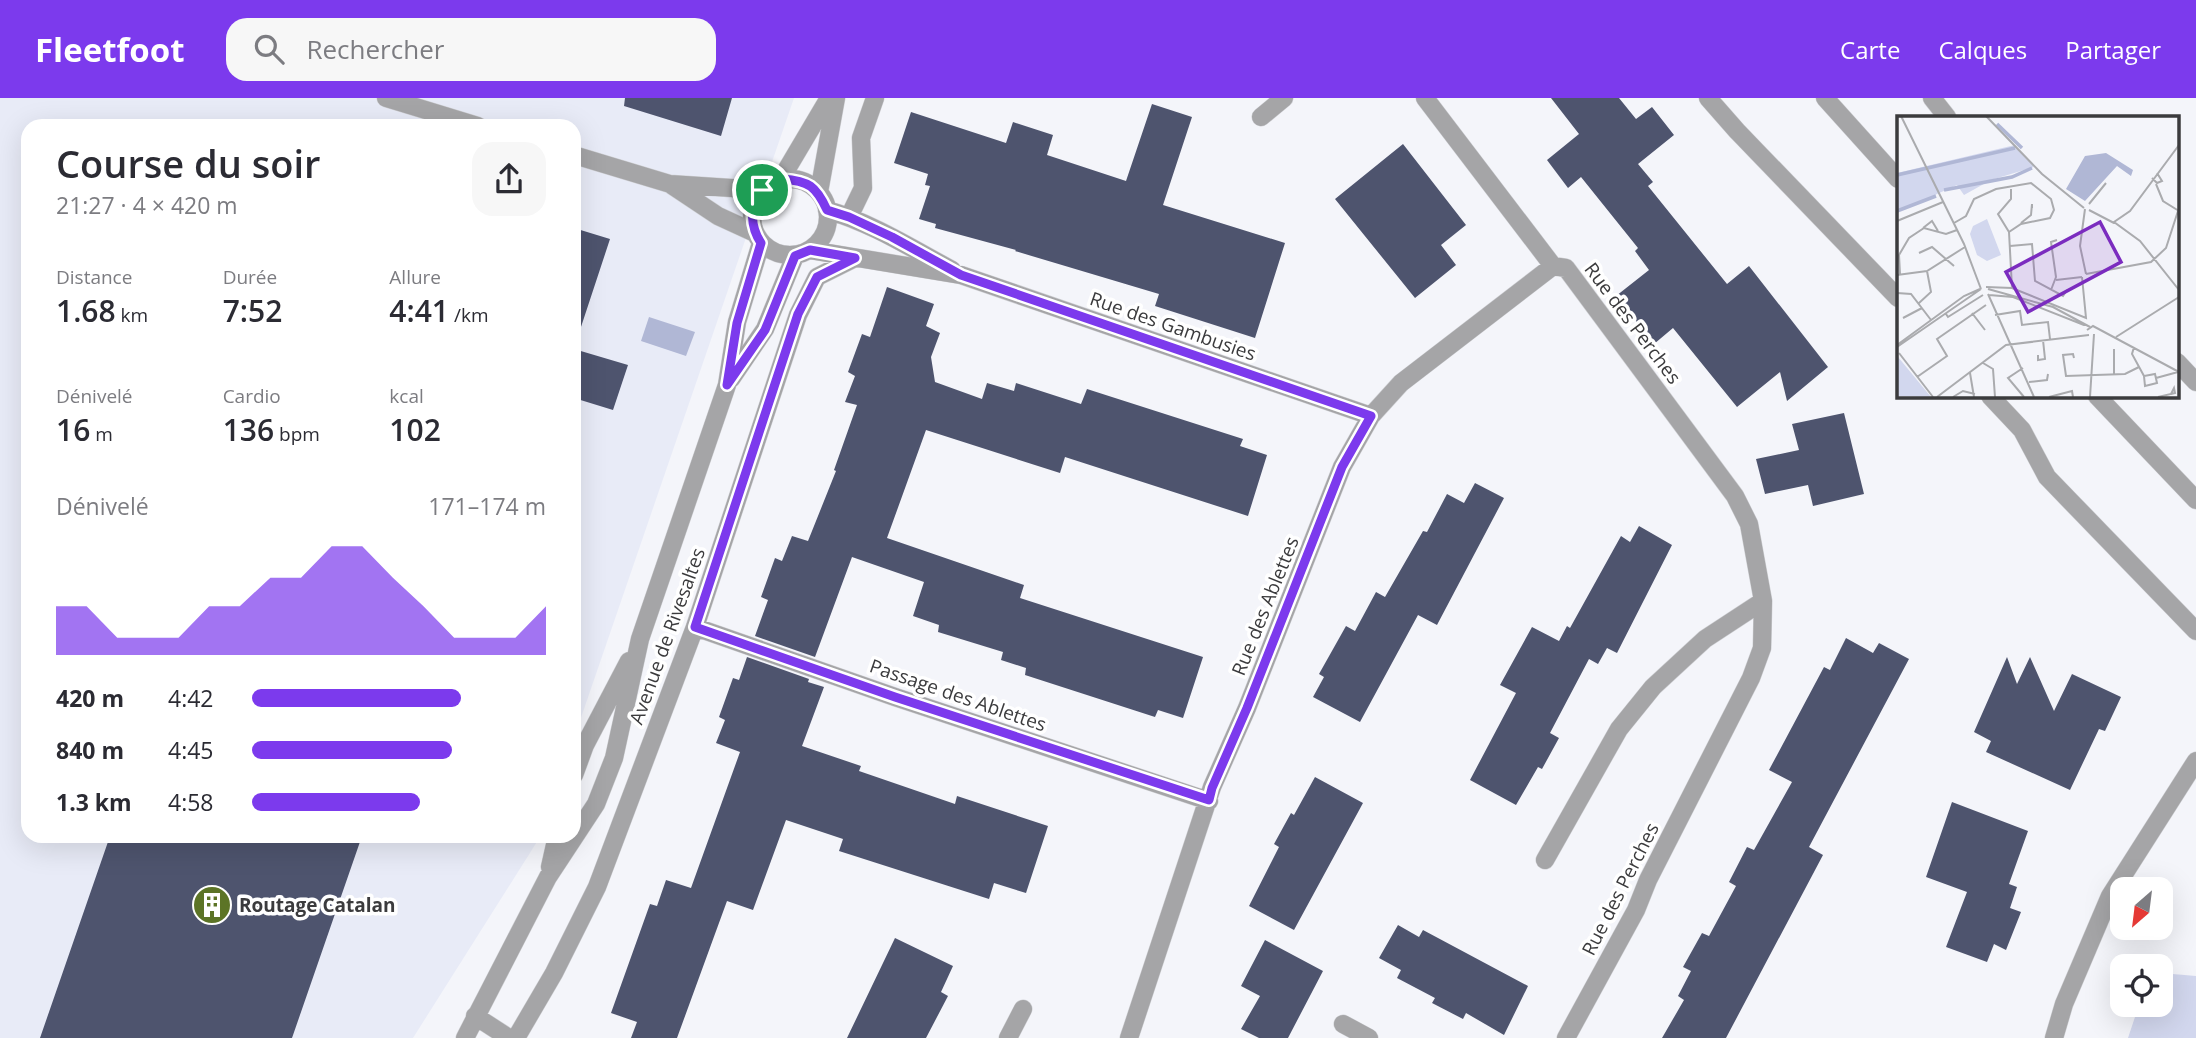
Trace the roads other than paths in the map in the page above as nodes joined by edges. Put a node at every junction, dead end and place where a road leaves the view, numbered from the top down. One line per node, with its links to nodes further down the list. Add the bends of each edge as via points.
1 (386, 98): 12 (street)
2 (829, 98): 15 (street)
3 (836, 98): 18 (street)
4 (874, 98): 20 (street, via 861,138 863,188)
5 (1284, 98): 11 (street)
6 (1425, 98): 24 (street, Rue des Perches)
7 (1709, 98): 26 (street)
8 (1825, 98): 14 (street)
9 (1931, 98): 10 (street)
10 (1946, 116)
11 (1261, 117)
12 (455, 119)
13 (581, 157): 16 (street)
14 (1897, 177)
15 (782, 179): 17 (street); 18 (street, via 802,180)
16 (670, 184): 17 (street); 21 (street)
17 (762, 190): 21 (street, via 752,206)
18 (819, 192): 19 (street)
19 (827, 210): 20 (street, Rue des Gambusies); 22 (street, via 825,233)
20 (849, 217): 25 (street, Rue des Gambusies)
21 (758, 238): 22 (street, via 779,254); 29 (street, Avenue de Rivesaltes)
22 (802, 253): 23 (street, Rue des Gambusies); 29 (street, Avenue de Rivesaltes, via 765,330)
23 (855, 258): 25 (street, Rue des Gambusies); 35 (street, Avenue de Rivesaltes, via 817,277 798,314)
24 (1553, 266): 32 (street, Rue des Ablettes, via 1401,383); 34 (street, Rue des Perches, via 1566,268 1735,496 1749,524)
25 (961, 275): 32 (street, Rue des Gambusies)
26 (1897, 296)
27 (2178, 363): 28 (street)
28 (2196, 382)
29 (727, 385): 37 (street, Avenue de Rivesaltes)
30 (1991, 397): 36 (street, via 2022,430 2047,477)
31 (2098, 397): 33 (street)
32 (1371, 416): 40 (street, Rue des Ablettes, via 1342,467)
33 (2196, 500)
34 (1763, 601): 44 (street, via 1704,639 1653,687 1619,729); 56 (street, Rue des Perches, via 1762,648 1751,678 1636,910)
35 (695, 627): 40 (street, Passage des Ablettes); 52 (street, Avenue de Rivesaltes, via 597,887)
36 (2196, 631)
37 (640, 639): 38 (street, Avenue de Rivesaltes); 41 (street, Avenue de Rivesaltes, via 614,758 596,804)
38 (581, 757)
39 (2196, 761): 57 (street, via 2110,896)
40 (1209, 800): 54 (street, Rue des Ablettes)
41 (581, 827)
42 (555, 843): 45 (street, Avenue de Rivesaltes)
43 (570, 843): 45 (street, Avenue de Rivesaltes)
44 (1545, 860)
45 (548, 877): 47 (street, Avenue de Rivesaltes)
46 (1023, 1009): 53 (street)
47 (475, 1016): 49 (street, Avenue de Rivesaltes); 50 (street, Avenue de Rivesaltes); 51 (street)
48 (1343, 1024): 55 (street)
49 (454, 1038)
50 (465, 1038)
51 (509, 1038)
52 (516, 1038)
53 (1008, 1038)
54 (1129, 1038)
55 (1369, 1038)
56 (1566, 1038)
57 (2054, 1038)

